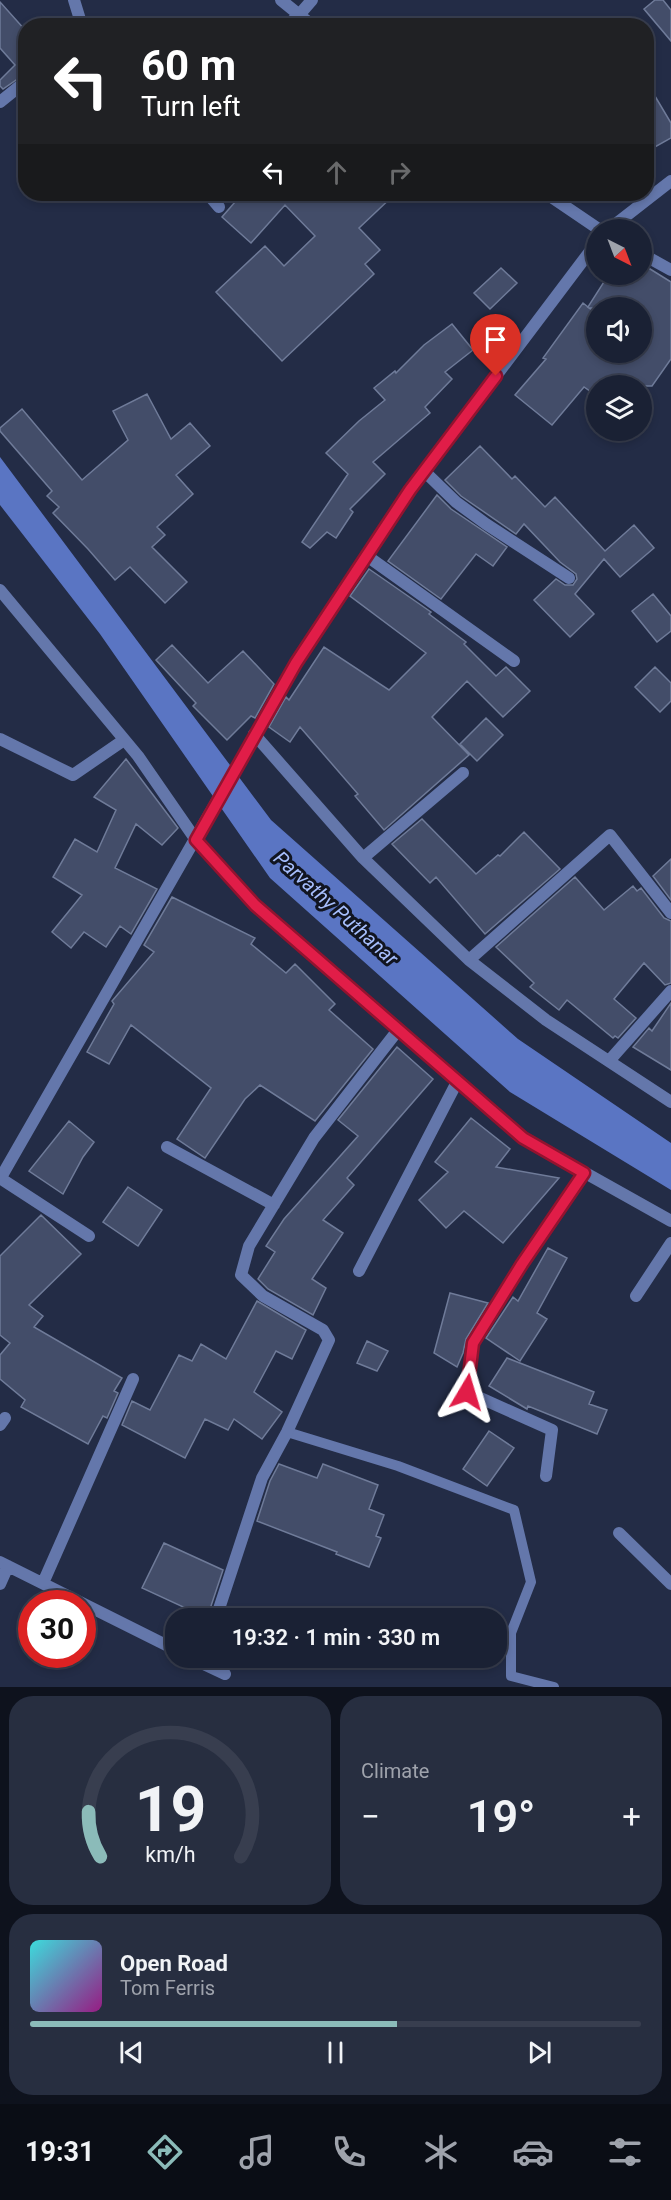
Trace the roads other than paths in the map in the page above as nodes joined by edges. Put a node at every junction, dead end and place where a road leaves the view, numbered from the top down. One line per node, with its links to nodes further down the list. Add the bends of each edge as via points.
1 (74, 0): 5 (street)
2 (281, 0): 4 (street)
3 (312, 0): 4 (street)
4 (299, 15): 6 (street); 7 (street)
5 (80, 18)
6 (295, 18)
7 (303, 18)
8 (18, 87): 9 (street)
9 (0, 102)
10 (671, 181): 11 (street)
11 (654, 194)
12 (214, 201): 15 (street)
13 (557, 201): 17 (street)
14 (645, 201): 16 (street)
15 (219, 207)
16 (622, 219)
17 (586, 220)
18 (586, 257): 21 (street)
19 (652, 260): 20 (street)
20 (671, 270)
21 (424, 471): 22 (street); 23 (street, via 456,502)
22 (367, 555): 25 (street); 26 (street)
23 (569, 578)
24 (0, 590): 28 (street)
25 (514, 661)
26 (254, 734): 30 (street); 31 (street)
27 (0, 739): 28 (street, via 73,775)
28 (124, 740): 30 (street)
29 (462, 773): 31 (street)
30 (196, 840): 35 (street, via 255,905); 41 (street)
31 (363, 858): 33 (street)
32 (671, 913): 33 (street, via 610,836)
33 (469, 960): 36 (street, via 546,1020)
34 (671, 991): 36 (street)
35 (398, 1030): 37 (street); 42 (street, via 314,1138)
36 (609, 1061): 38 (street)
37 (458, 1082): 40 (street, via 523,1138); 46 (street)
38 (671, 1102)
39 (167, 1147): 42 (street)
40 (584, 1173): 43 (street); 50 (street, via 473,1343 467,1392 552,1430)
41 (0, 1178): 44 (street)
42 (274, 1204): 49 (street, via 249,1246 242,1275 263,1296 323,1330 329,1340)
43 (671, 1221)
44 (89, 1236)
45 (671, 1243): 47 (street)
46 (359, 1271)
47 (636, 1296)
48 (133, 1379): 53 (street)
49 (287, 1432): 56 (street, via 262,1478); 60 (lane, via 398,1466 514,1510 531,1582 511,1633 511,1676)
50 (546, 1476)
51 (619, 1533): 55 (street)
52 (4, 1564): 53 (street); 54 (street)
53 (43, 1583): 57 (street)
54 (0, 1584)
55 (671, 1584)
56 (219, 1608)
57 (165, 1644)
58 (215, 1668): 59 (street)
59 (225, 1674)
60 (554, 1687)

